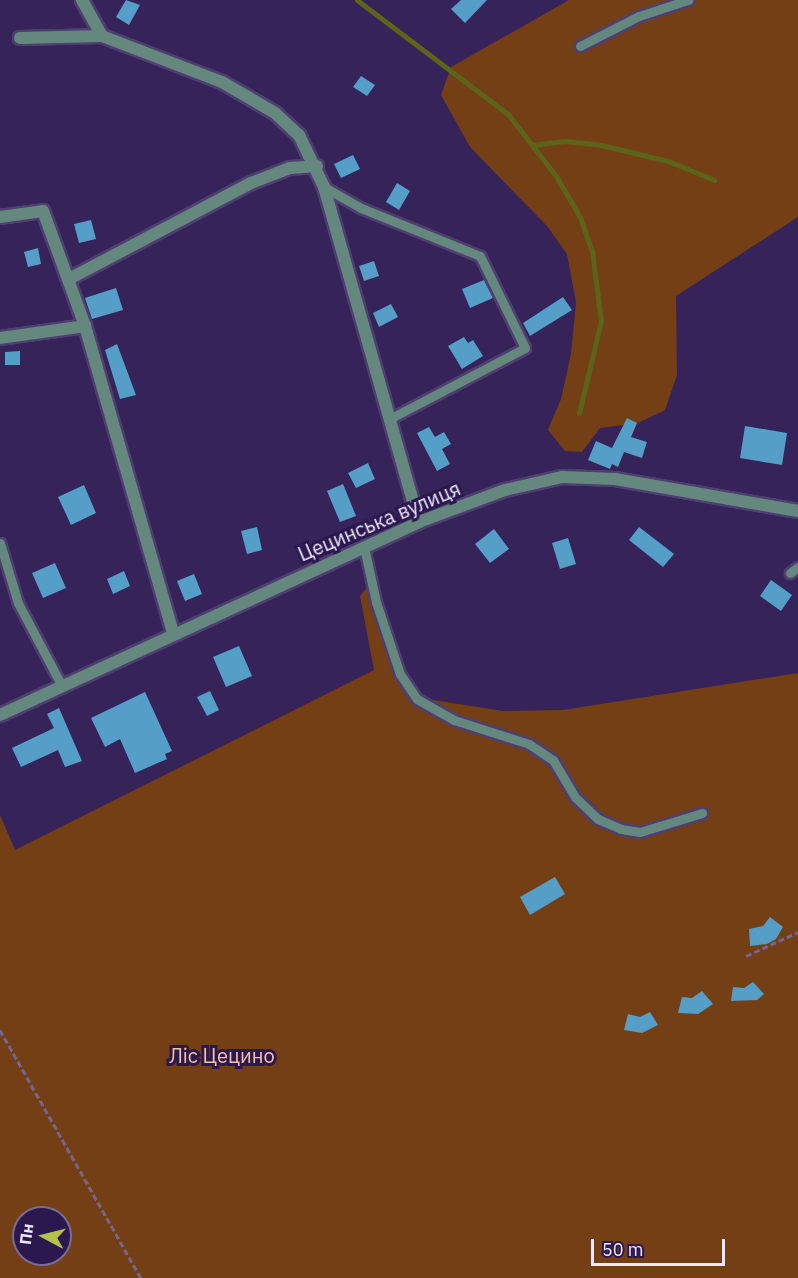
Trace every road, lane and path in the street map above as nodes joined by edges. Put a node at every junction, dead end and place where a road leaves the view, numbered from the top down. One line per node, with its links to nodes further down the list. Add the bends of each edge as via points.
1 (82, 0): 3 (street)
2 (688, 0): 5 (lane, via 639,16)
3 (102, 36): 4 (street); 6 (street, via 222,82 256,101 299,135)
4 (20, 38)
5 (580, 46)
6 (317, 166): 7 (street); 9 (street, via 290,168 251,183)
7 (324, 187): 12 (street); 12 (lane, via 362,208 480,256 525,348)
8 (0, 217): 9 (street, via 43,212)
9 (69, 279): 10 (street)
10 (85, 326): 11 (street); 17 (street)
11 (0, 338)
12 (389, 419): 14 (street)
13 (798, 511): 14 (street, Цецинська вулиця, via 615,479 562,477 505,490)
14 (418, 522): 16 (street, Цецинська вулиця)
15 (0, 543): 18 (lane, via 18,603)
16 (364, 547): 17 (street, Цецинська вулиця); 20 (lane, via 376,602 400,674 417,699 454,720 529,744 553,760 575,797 598,819 621,829 640,832)
17 (172, 633): 18 (street, Цецинська вулиця)
18 (62, 686): 19 (street, Цецинська вулиця)
19 (0, 716)
20 (702, 813)
21 (798, 932): 22 (path)
22 (746, 956)
23 (0, 1030): 24 (path)
24 (141, 1278)

